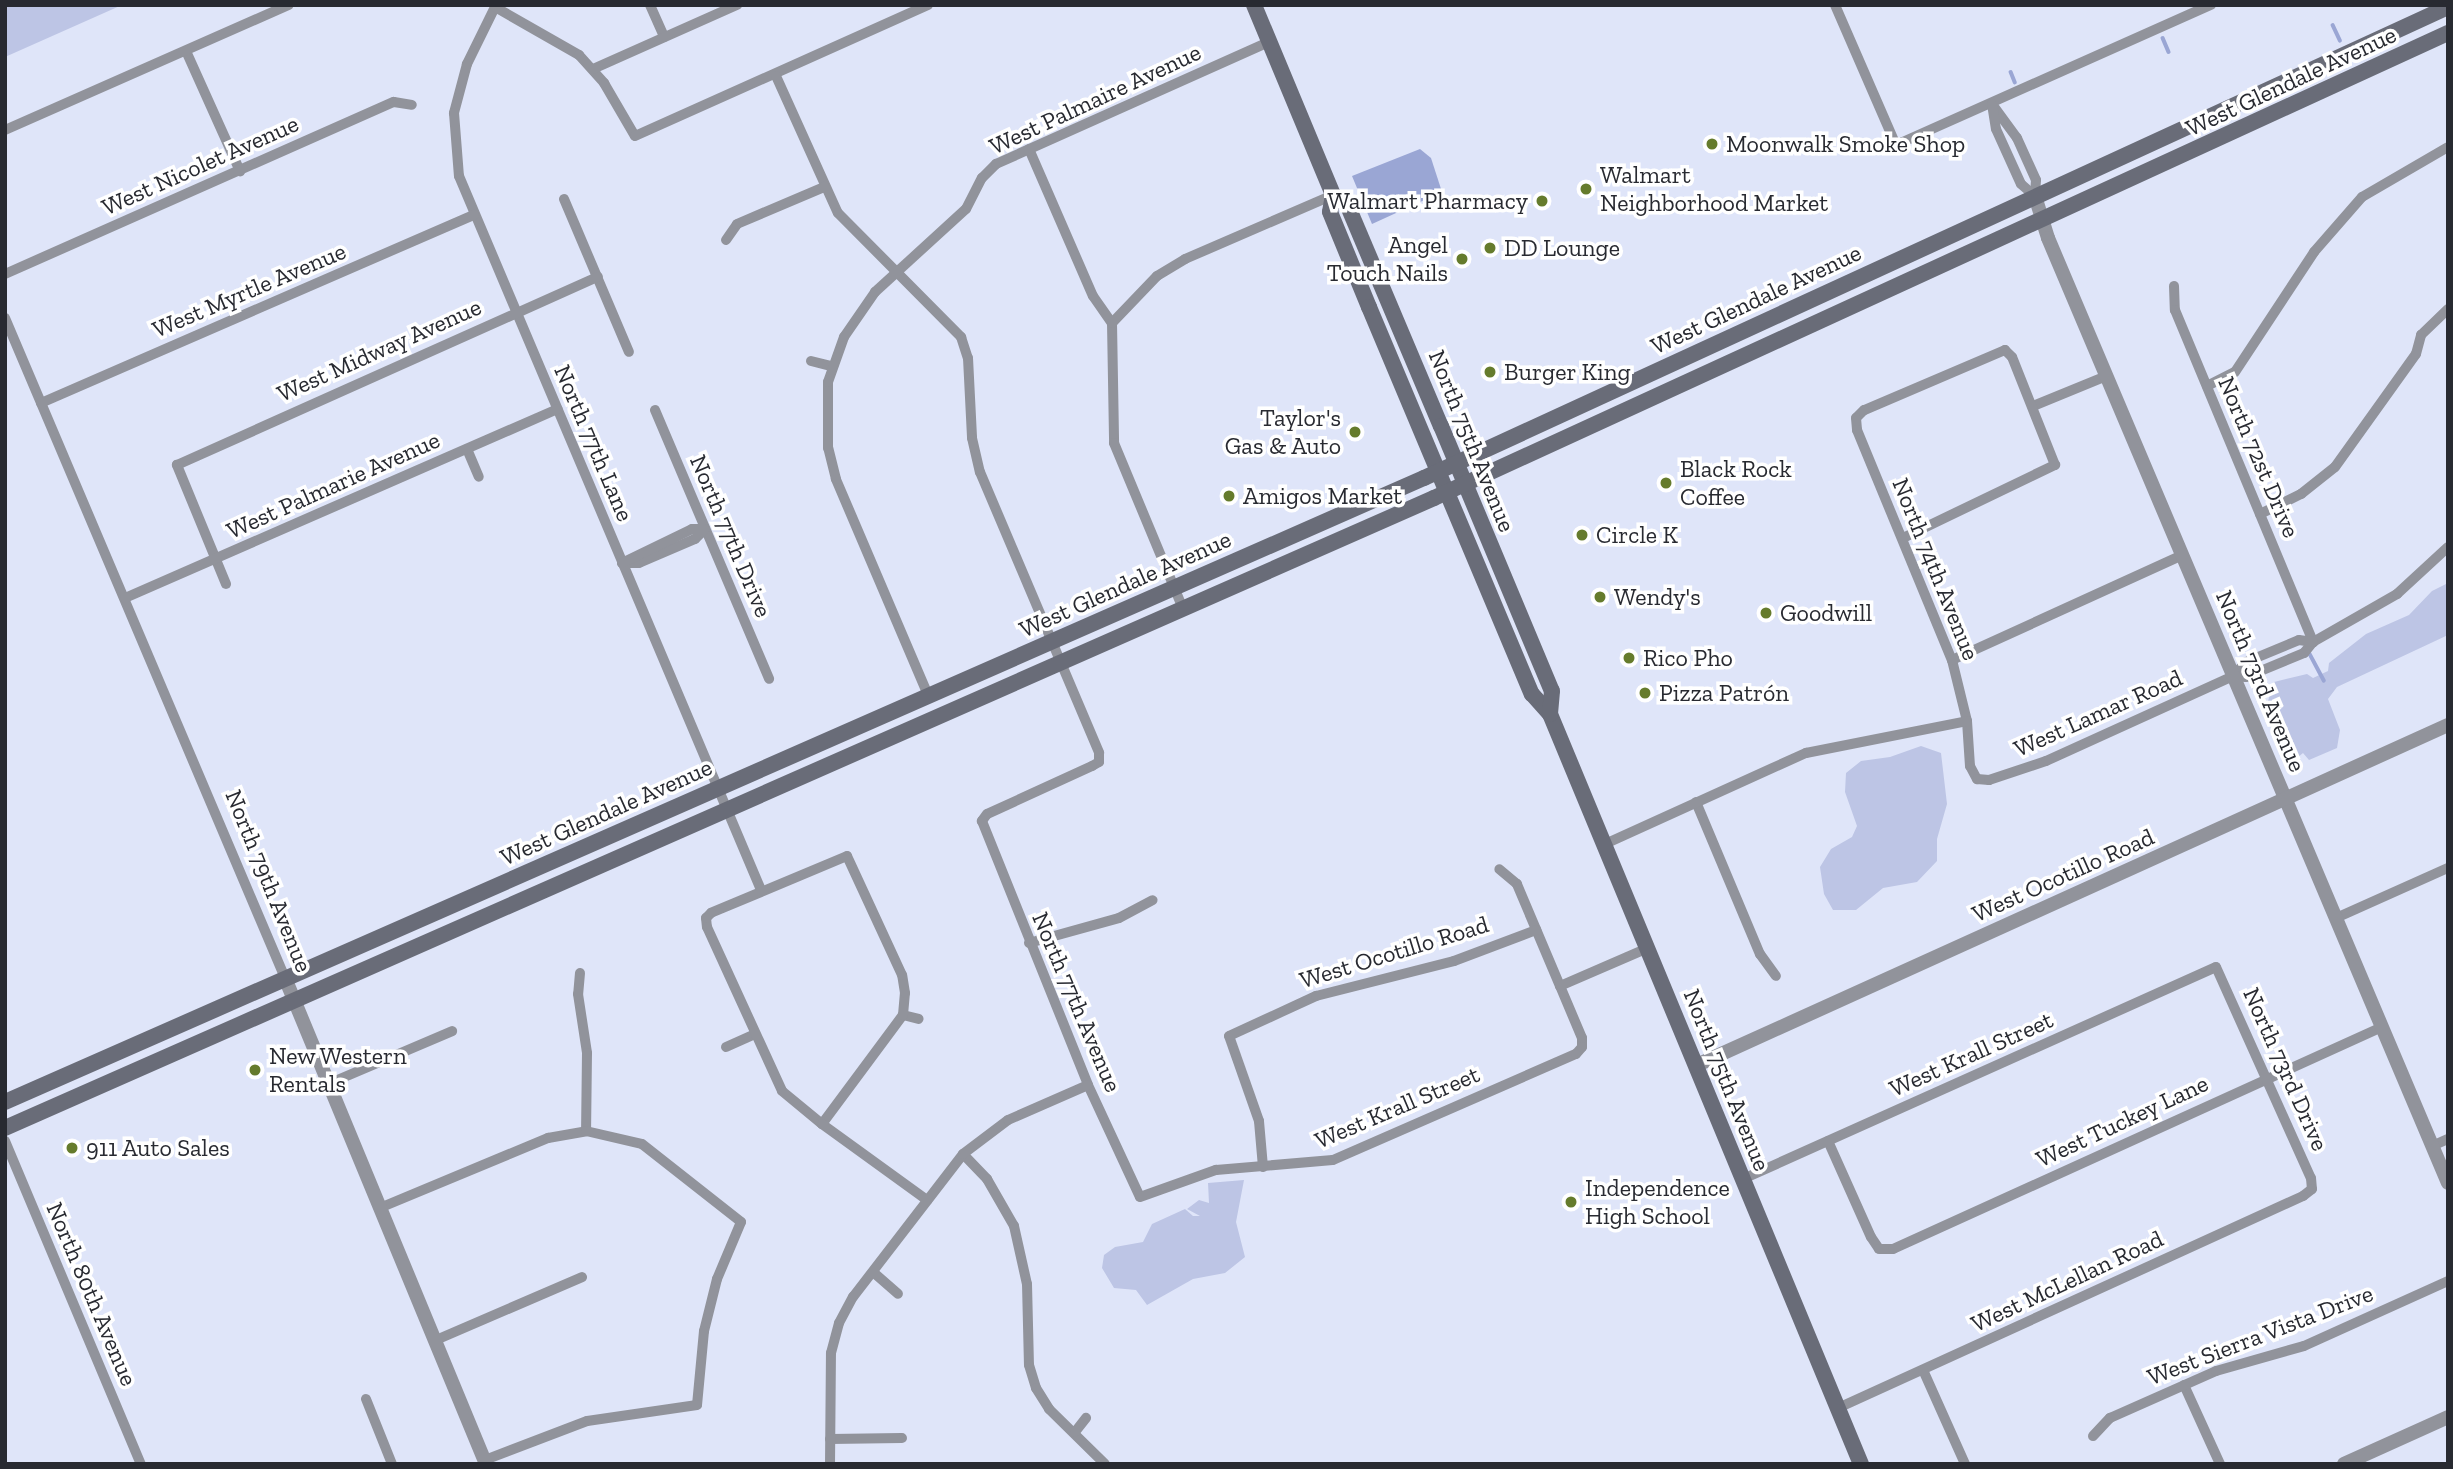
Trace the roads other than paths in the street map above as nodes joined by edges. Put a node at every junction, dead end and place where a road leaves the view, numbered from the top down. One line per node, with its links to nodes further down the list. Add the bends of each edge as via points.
1 (289, 5): 13 (street)
2 (650, 5): 11 (street)
3 (737, 5): 11 (street)
4 (928, 5): 15 (street)
5 (1254, 5): 12 (main road, North 75th Avenue)
6 (1835, 5): 16 (street, via 1896,145)
7 (2211, 5): 16 (street)
8 (495, 6): 14 (street, via 547,34); 26 (street, North 77th Lane, via 467,64 454,113 459,176)
9 (2448, 7): 24 (main road, West Glendale Avenue)
10 (2448, 33): 27 (main road, West Glendale Avenue)
11 (664, 37): 14 (street)
12 (1269, 42): 20 (street, West Palmaire Avenue); 23 (main road, North 75th Avenue)
13 (186, 51): 18 (street); 21 (street)
14 (593, 69): 15 (street, via 635,136)
15 (776, 76): 22 (street)
16 (1992, 104): 24 (street, North 73rd Avenue, via 2014,130 2036,180)
17 (412, 105): 21 (street, West Nicolet Avenue, via 394,102)
18 (5, 130)
19 (2448, 147): 41 (street, via 2362,197 2314,252 2235,372)
20 (1029, 149): 29 (street, West Palmaire Avenue, via 996,164 955,221); 36 (street, via 1093,296)
21 (240, 171): 30 (street, West Nicolet Avenue)
22 (824, 187): 28 (street, via 737,224); 29 (street, via 838,213)
23 (1333, 195): 36 (street, via 1185,259 1157,276); 47 (main road, North 75th Avenue, via 1347,204); 48 (main road, North 75th Avenue, via 1330,212)
24 (2035, 196): 27 (street, North 73rd Avenue); 47 (main road, West Glendale Avenue)
25 (564, 200): 31 (street)
26 (474, 215): 34 (street, North 77th Lane); 42 (street, West Myrtle Avenue)
27 (2041, 220): 40 (street, North 73rd Avenue); 50 (main road, West Glendale Avenue)
28 (726, 240)
29 (895, 272): 39 (street, via 858,314); 63 (street, via 952,326 965,347 972,438 980,472)
30 (5, 274)
31 (598, 277): 34 (street, West Midway Avenue); 37 (street)
32 (2174, 286): 41 (street, North 72st Drive, via 2175,310)
33 (2448, 309): 52 (street, via 2421,335 2416,354 2335,467 2301,494)
34 (517, 312): 44 (street, North 77th Lane); 57 (street, West Midway Avenue, via 177,465)
35 (5, 318): 42 (street, North 79th Avenue)
36 (1112, 323): 60 (street, via 1114,443)
37 (629, 352)
38 (811, 361): 39 (street)
39 (831, 366): 69 (street, via 827,433 836,479)
40 (2106, 376): 43 (street); 56 (street, North 73rd Avenue)
41 (2207, 386): 52 (street, North 72st Drive)
42 (41, 403): 61 (street, North 79th Avenue)
43 (2033, 406): 54 (street, via 2055,465); 54 (street, North 74th Avenue, via 2004,350 1864,410 1856,418)
44 (558, 409): 46 (street, West Palmarie Avenue); 58 (street, North 77th Lane)
45 (654, 410): 53 (street, North 77th Drive)
46 (467, 449): 49 (street); 57 (street, West Palmarie Avenue)
47 (1456, 463): 48 (main road, West Glendale Avenue); 50 (main road, North 75th Avenue)
48 (1438, 471): 51 (main road, North 75th Avenue); 60 (main road, West Glendale Avenue)
49 (479, 477)
50 (1465, 484): 51 (main road, West Glendale Avenue); 70 (main road, North 75th Avenue, via 1552,691)
51 (1447, 492): 62 (main road, West Glendale Avenue); 70 (main road, North 75th Avenue, via 1532,694)
52 (2260, 514): 64 (street, North 72st Drive)
53 (705, 529): 58 (street, via 692,529); 68 (street, North 77th Drive)
54 (1903, 538): 65 (street, North 74th Avenue)
55 (2448, 547): 64 (street, West Lamar Road, via 2378,607)
56 (2182, 555): 65 (street); 67 (street, North 73rd Avenue)
57 (215, 559): 59 (street); 61 (street, West Palmarie Avenue)
58 (622, 563): 74 (street, North 77th Lane)
59 (226, 584)
60 (1174, 587): 62 (street); 63 (main road, West Glendale Avenue)
61 (125, 598): 90 (street, North 79th Avenue)
62 (1183, 609): 66 (main road, West Glendale Avenue)
63 (1051, 641): 66 (street); 69 (main road, West Glendale Avenue)
64 (2313, 642): 67 (street, West Lamar Road, via 2304,653 2246,677)
65 (1952, 660): 71 (street, North 74th Avenue)
66 (1060, 663): 77 (main road, West Glendale Avenue); 85 (street, North 77th Avenue, via 1099,762 987,814 982,821)
67 (2233, 676): 73 (street, West Lamar Road, via 2046,761 1989,780); 75 (street, North 73rd Avenue)
68 (769, 679)
69 (928, 695): 74 (main road, West Glendale Avenue)
70 (1550, 713): 78 (main road, North 75th Avenue)
71 (1966, 721): 73 (street, North 74th Avenue, via 1970,766); 76 (street, via 1816,750)
72 (2448, 725): 75 (street, West Ocotillo Road)
73 (1977, 779)
74 (717, 788): 77 (street, North 77th Lane); 90 (main road, West Glendale Avenue)
75 (2287, 798): 83 (street, North 73rd Avenue); 99 (street, West Ocotillo Road)
76 (1696, 802): 78 (street); 89 (street, via 1760,954)
77 (726, 810): 81 (street, North 77th Lane); 92 (main road, West Glendale Avenue)
78 (1605, 844): 86 (main road, North 75th Avenue)
79 (2448, 868): 83 (street)
80 (1499, 869): 84 (street, via 1517,884)
81 (761, 891): 93 (street, via 847,856 902,975); 97 (street, via 706,918)
82 (1153, 900): 85 (street, via 1119,918)
83 (2336, 918): 95 (street, North 73rd Avenue)
84 (1536, 930): 91 (street); 112 (street, West Ocotillo Road, via 1454,961 1315,996 1229,1036 1259,1121)
85 (1029, 943): 102 (street, North 77th Avenue)
86 (1648, 948): 91 (street); 99 (main road, North 75th Avenue)
87 (2216, 967): 100 (street, North 73rd Drive); 109 (street, West Krall Street)
88 (580, 973): 106 (street, via 578,995 587,1052)
89 (1776, 976)
90 (285, 978): 92 (street, North 79th Avenue); 103 (main road, West Glendale Avenue)
91 (1560, 986): 112 (street, West Krall Street, via 1582,1048 1333,1160)
92 (293, 1000): 101 (street, North 79th Avenue); 105 (main road, West Glendale Avenue)
93 (903, 1015): 94 (street); 104 (street)
94 (919, 1019)
95 (2382, 1027): 100 (street, West Tuckey Lane); 110 (street, North 73rd Avenue)
96 (453, 1031): 101 (street)
97 (753, 1035): 98 (street); 104 (street, via 782,1091)
98 (726, 1047)
99 (1697, 1065): 113 (main road, North 75th Avenue)
100 (2268, 1078): 109 (street, West Tuckey Lane, via 1893,1249 1880,1249); 115 (street, North 73rd Drive)
101 (328, 1084): 118 (street, North 79th Avenue)
102 (1088, 1085): 111 (street, via 1008,1120); 116 (street, North 77th Avenue)
103 (5, 1102)
104 (822, 1124): 117 (street)
105 (5, 1128)
106 (586, 1131): 118 (street, via 548,1138); 134 (street, via 642,1144 741,1222 708,1318 697,1405 587,1420)
107 (2448, 1139): 110 (street)
108 (5, 1141): 135 (street, North 80th Avenue)
109 (1828, 1141): 113 (street, West Krall Street)
110 (2432, 1146): 114 (street, North 73rd Avenue)
111 (963, 1154): 117 (street); 130 (street, via 987,1179 1014,1226 1027,1284 1029,1365 1049,1409)
112 (1263, 1167): 116 (street, West Krall Street, via 1197,1175)
113 (1743, 1179): 127 (main road, North 75th Avenue)
114 (2448, 1183)
115 (2312, 1189): 124 (street, West McLellan Road)
116 (1140, 1197)
117 (927, 1200): 119 (street)
118 (383, 1207): 123 (street, North 79th Avenue)
119 (873, 1272): 122 (street); 133 (street, via 839,1323 831,1353)
120 (582, 1277): 123 (street)
121 (2448, 1281): 125 (street, West Sierra Vista Drive, via 2304,1346 2241,1362)
122 (898, 1294)
123 (436, 1340): 134 (street, North 79th Avenue)
124 (1923, 1370): 127 (street, West McLellan Road); 140 (street)
125 (2184, 1385): 131 (street, West Sierra Vista Drive, via 2110,1418); 141 (street)
126 (366, 1399): 136 (street)
127 (1838, 1408): 139 (main road, North 75th Avenue)
128 (2448, 1417): 142 (street)
129 (1086, 1418): 130 (street)
130 (1075, 1432): 138 (street)
131 (2093, 1436)
132 (902, 1438): 133 (street)
133 (830, 1439): 137 (street)
134 (486, 1462)
135 (141, 1464)
136 (392, 1464)
137 (830, 1464)
138 (1105, 1464)
139 (1861, 1464)
140 (1965, 1464)
141 (2220, 1464)
142 (2344, 1464)

